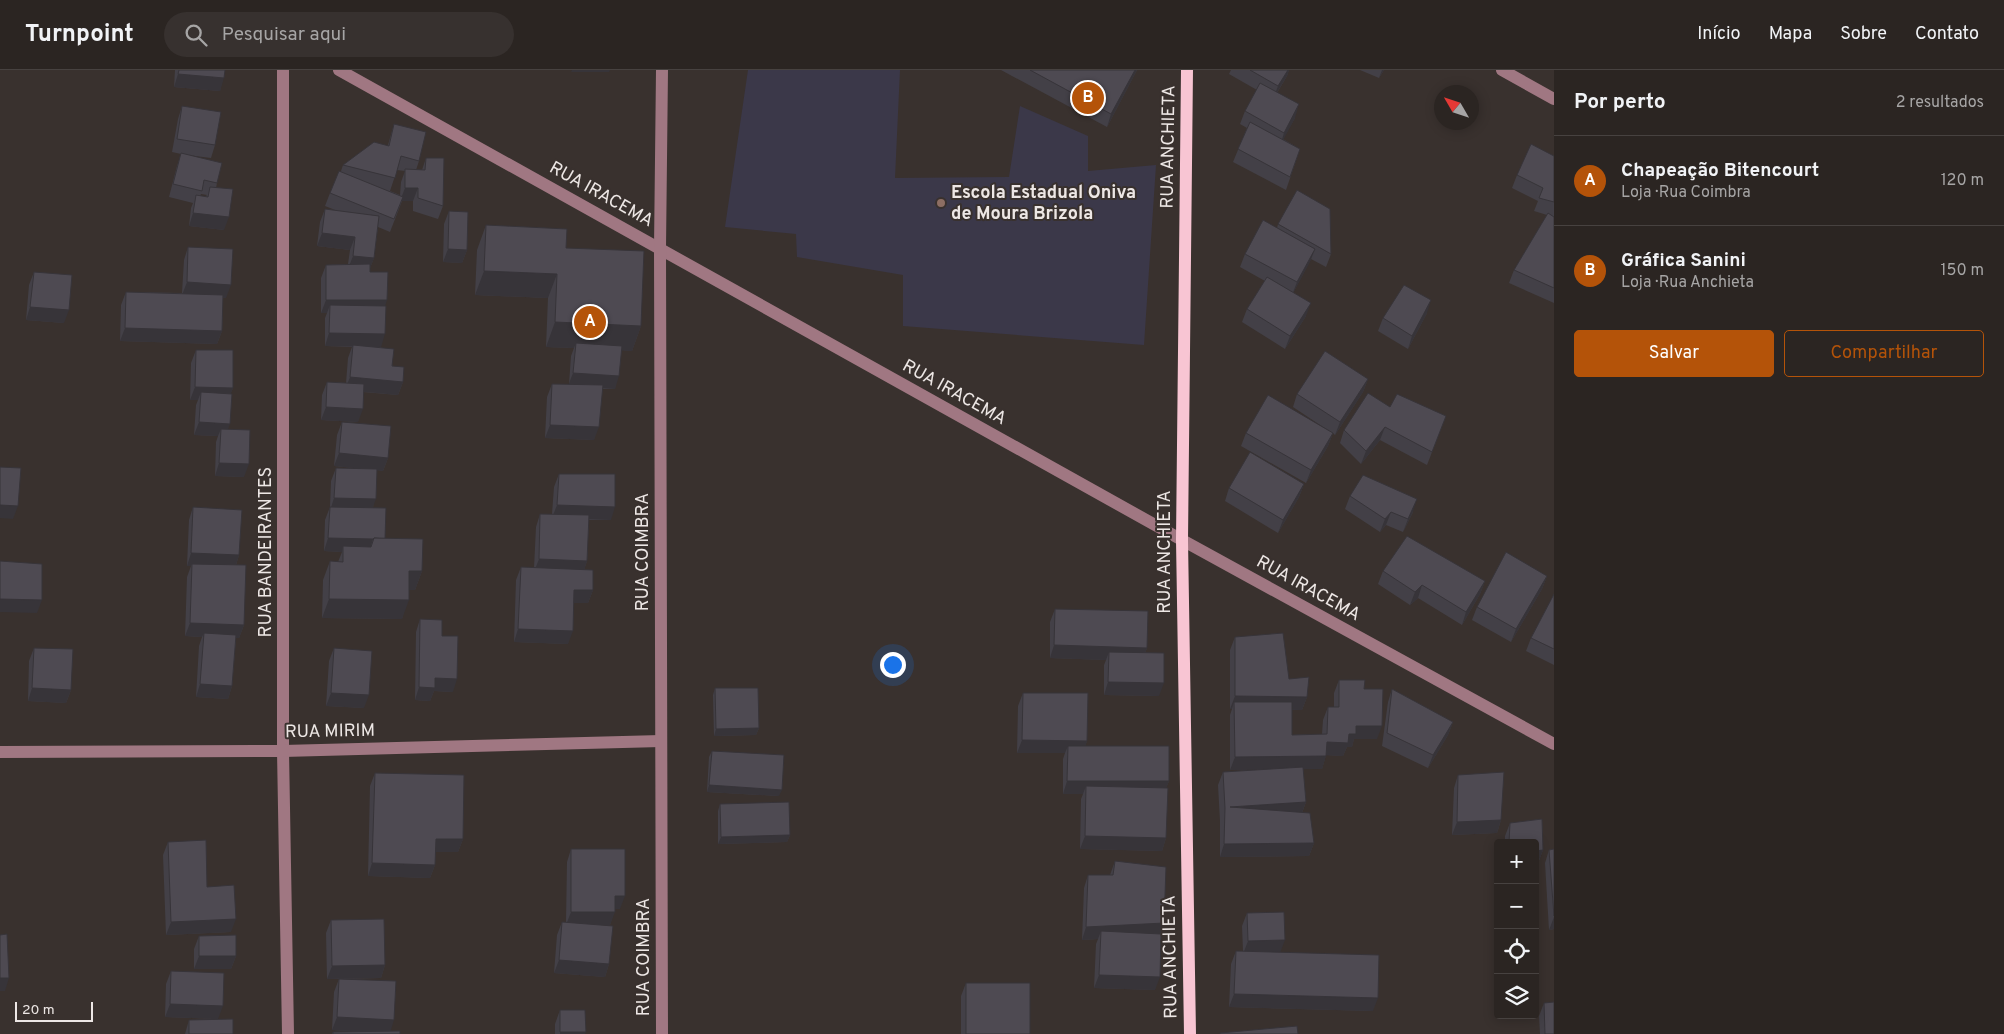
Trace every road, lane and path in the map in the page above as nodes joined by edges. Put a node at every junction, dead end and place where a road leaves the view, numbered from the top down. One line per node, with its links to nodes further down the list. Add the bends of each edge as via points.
1 (283, 70): 11 (street, RUA BANDEIRANTES)
2 (339, 70): 7 (street, RUA IRACEMA)
3 (662, 70): 7 (street, RUA COIMBRA)
4 (1187, 70): 8 (main road, RUA ANCHIETA)
5 (1502, 70): 6 (street)
6 (1554, 99)
7 (660, 248): 8 (street, RUA IRACEMA); 9 (street, RUA COIMBRA)
8 (1182, 540): 10 (street, RUA IRACEMA); 15 (main road, RUA ANCHIETA)
9 (661, 741): 11 (street, RUA MIRIM); 14 (street, RUA COIMBRA)
10 (1554, 744)
11 (284, 751): 12 (street, RUA MIRIM); 13 (street, RUA BANDEIRANTES)
12 (0, 752)
13 (288, 1034)
14 (662, 1034)
15 (1190, 1034)

